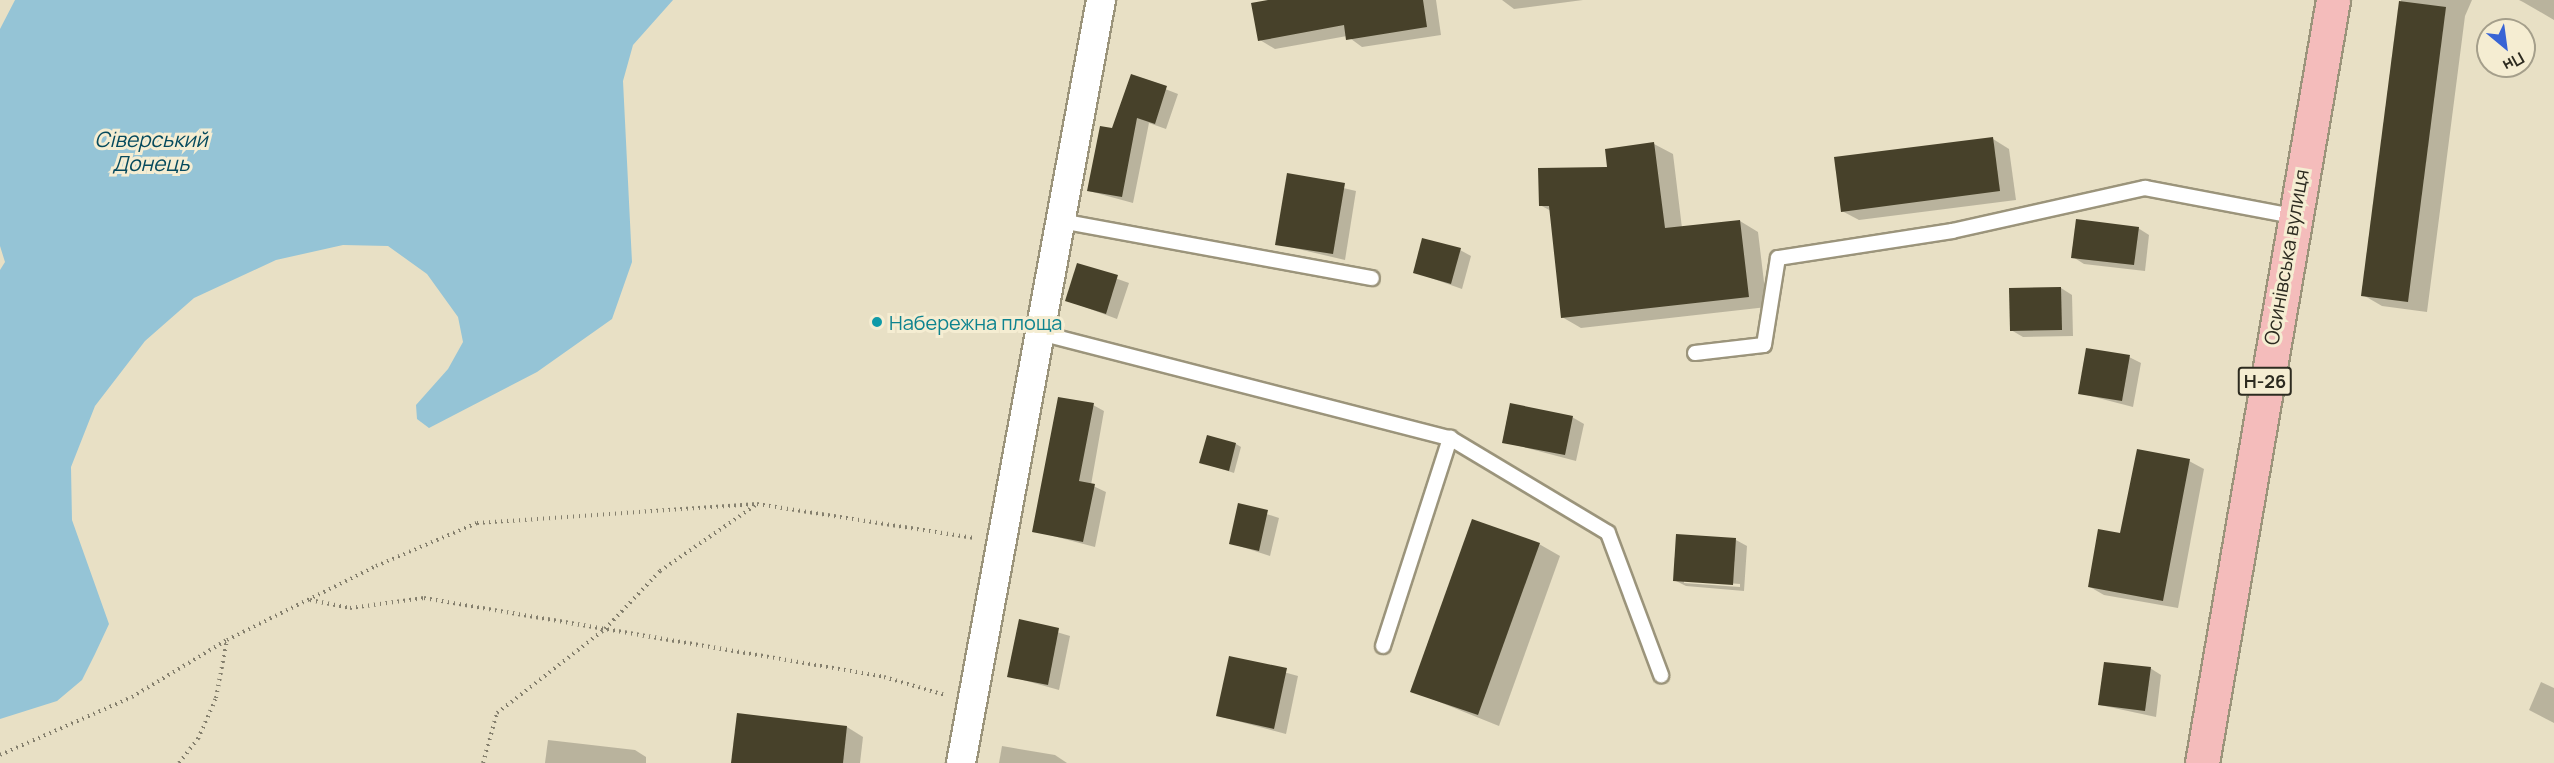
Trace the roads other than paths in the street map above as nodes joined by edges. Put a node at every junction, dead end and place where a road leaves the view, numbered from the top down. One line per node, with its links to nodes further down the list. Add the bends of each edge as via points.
1 (1101, 0): 4 (street)
2 (2333, 0): 3 (main road, Осинівська вулиця / Н-26)
3 (2293, 216): 7 (lane, via 2145,188 1952,231 1778,258 1764,345); 12 (main road, Осинівська вулиця / Н-26)
4 (1060, 221): 5 (lane); 6 (street)
5 (1372, 278)
6 (1040, 333): 8 (lane); 11 (street)
7 (1695, 353)
8 (1450, 438): 9 (lane); 10 (lane, via 1608,533)
9 (1383, 646)
10 (1661, 675)
11 (961, 763)
12 (2202, 763)

